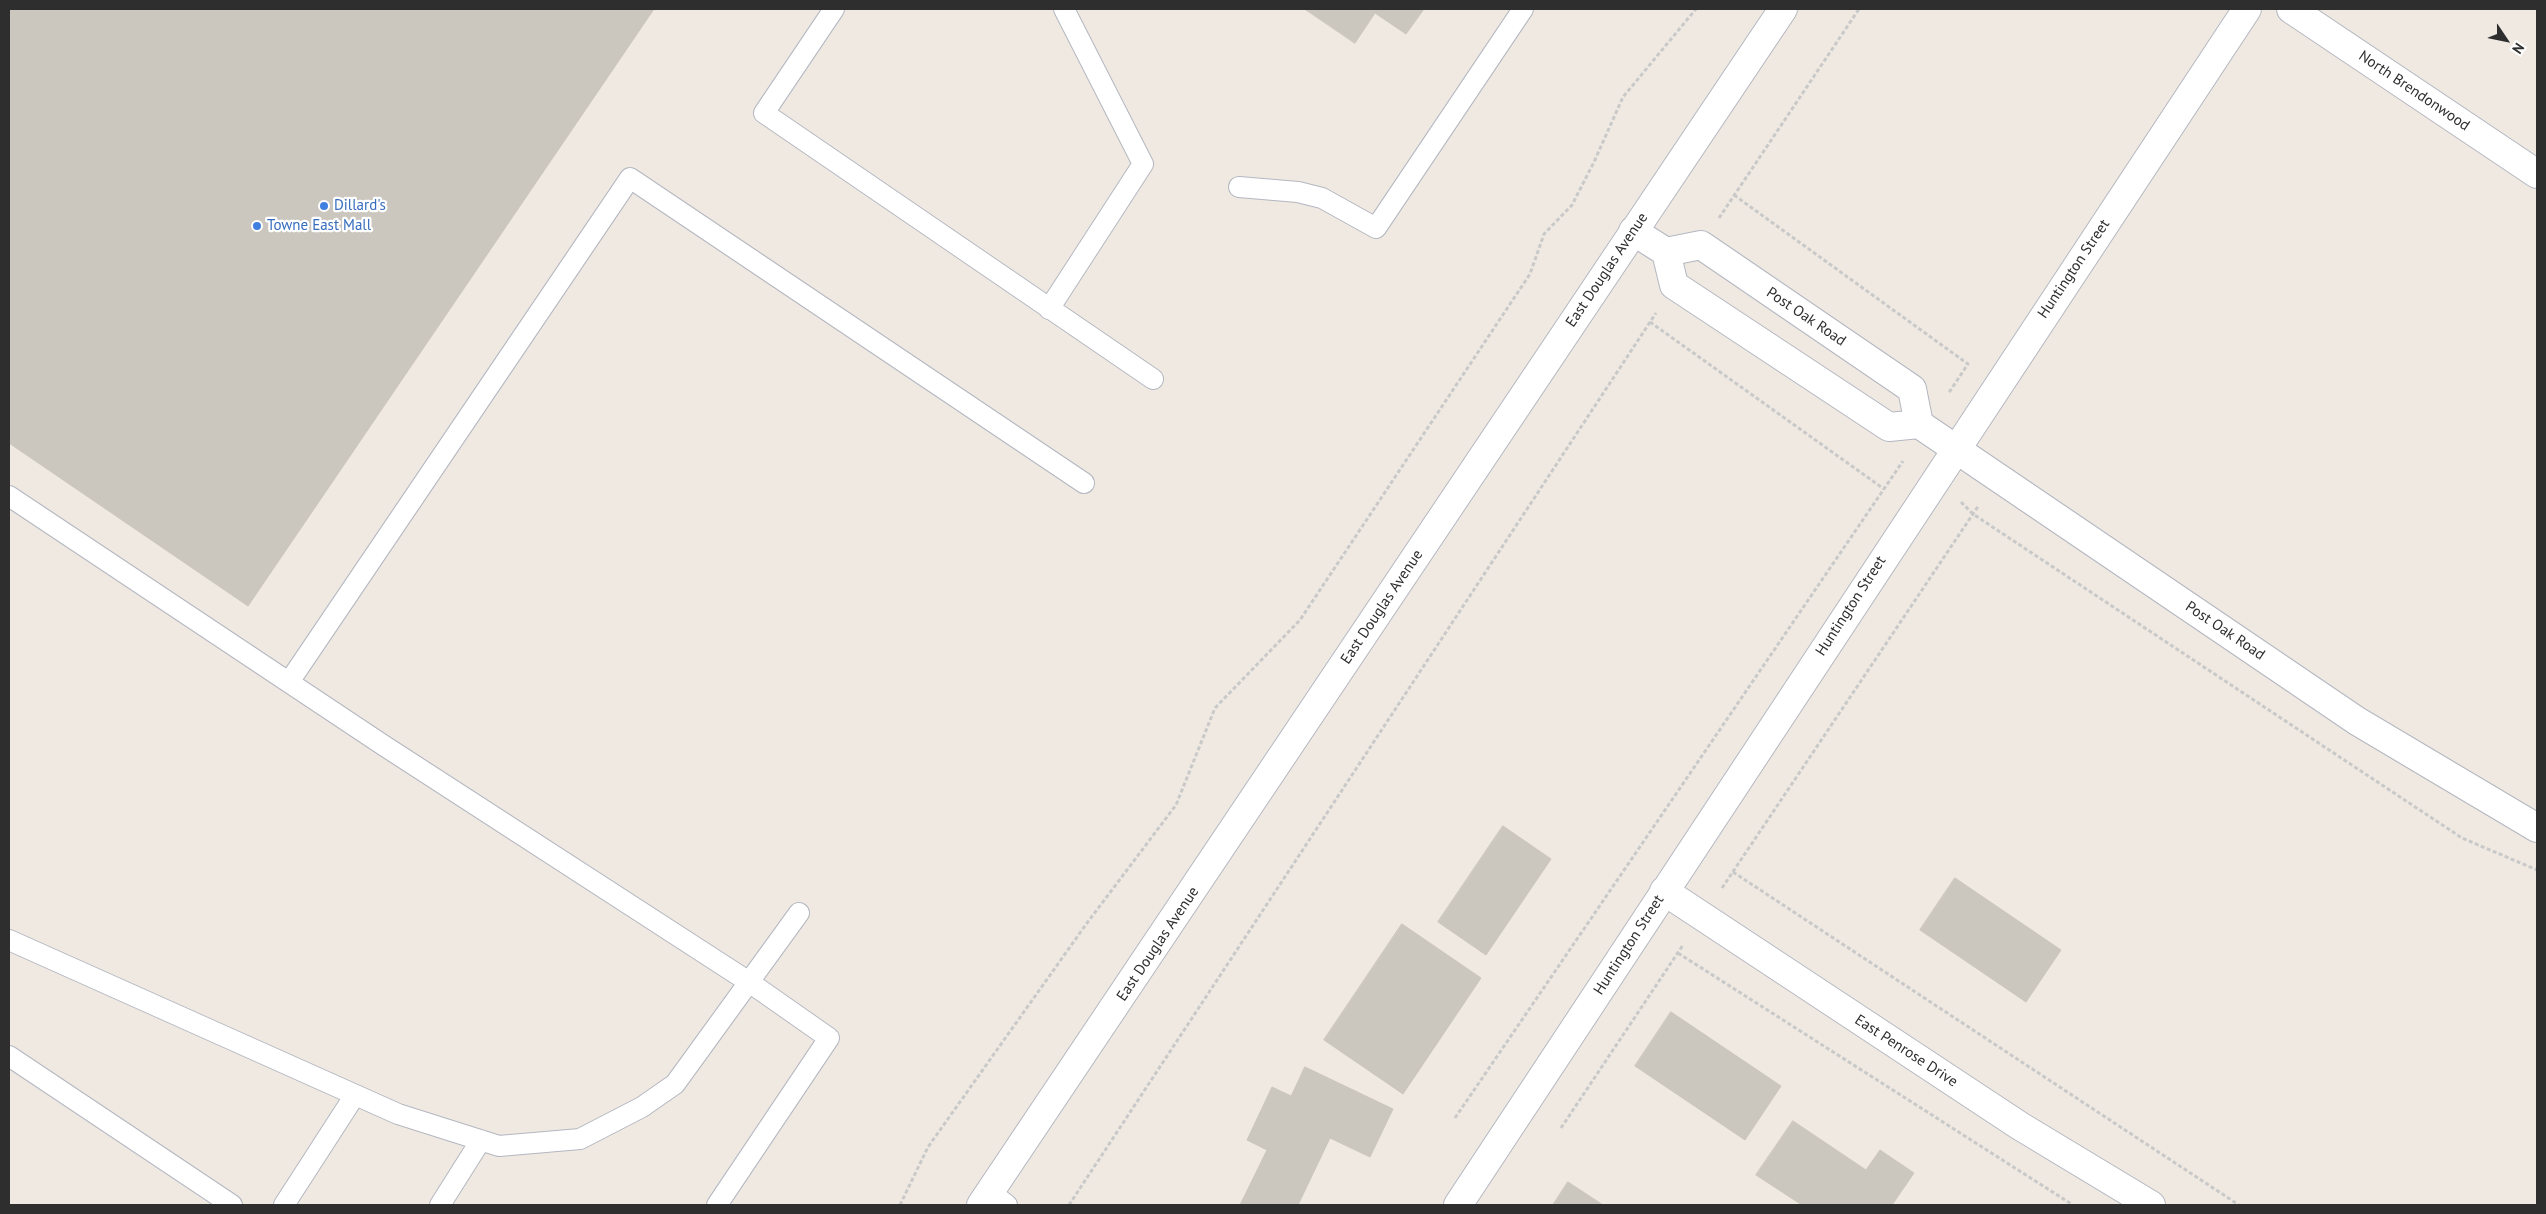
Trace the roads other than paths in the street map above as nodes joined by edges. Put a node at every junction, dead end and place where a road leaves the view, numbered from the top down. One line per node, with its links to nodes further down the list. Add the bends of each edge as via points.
1 (834, 9): 11 (lane, via 764,113)
2 (1064, 9): 11 (lane, via 1143,164)
3 (1523, 9): 8 (lane, via 1376,228 1322,198 1298,192)
4 (1782, 9): 9 (street, East Douglas Avenue)
5 (2247, 9): 14 (street, Huntington Street)
6 (2291, 9): 7 (street, North Brendonwood)
7 (2537, 174)
8 (1239, 187)
9 (1633, 231): 10 (street); 26 (street, East Douglas Avenue)
10 (1666, 252): 13 (street, via 1674,285 1889,427); 13 (street, Post Oak Road, via 1701,246 1912,389)
11 (1049, 309): 12 (lane)
12 (1153, 379)
13 (1922, 426): 14 (street, Post Oak Road)
14 (1956, 448): 18 (street, Post Oak Road, via 2357,721); 19 (street, Huntington Street)
15 (1084, 483): 17 (lane, via 630,178)
16 (9, 496): 17 (lane)
17 (289, 682): 22 (lane)
18 (2537, 828)
19 (1664, 892): 31 (street, Huntington Street); 32 (street, East Penrose Drive, via 2020,1126)
20 (799, 912): 22 (lane)
21 (9, 940): 24 (lane)
22 (749, 982): 25 (lane, via 675,1084 642,1107 580,1139 499,1146); 30 (lane, via 830,1038)
23 (9, 1056): 27 (lane)
24 (355, 1095): 25 (lane, via 398,1114); 28 (lane)
25 (481, 1140): 29 (lane)
26 (993, 1201)
27 (232, 1205)
28 (284, 1205)
29 (440, 1205)
30 (717, 1205)
31 (1458, 1205)
32 (2151, 1205)

